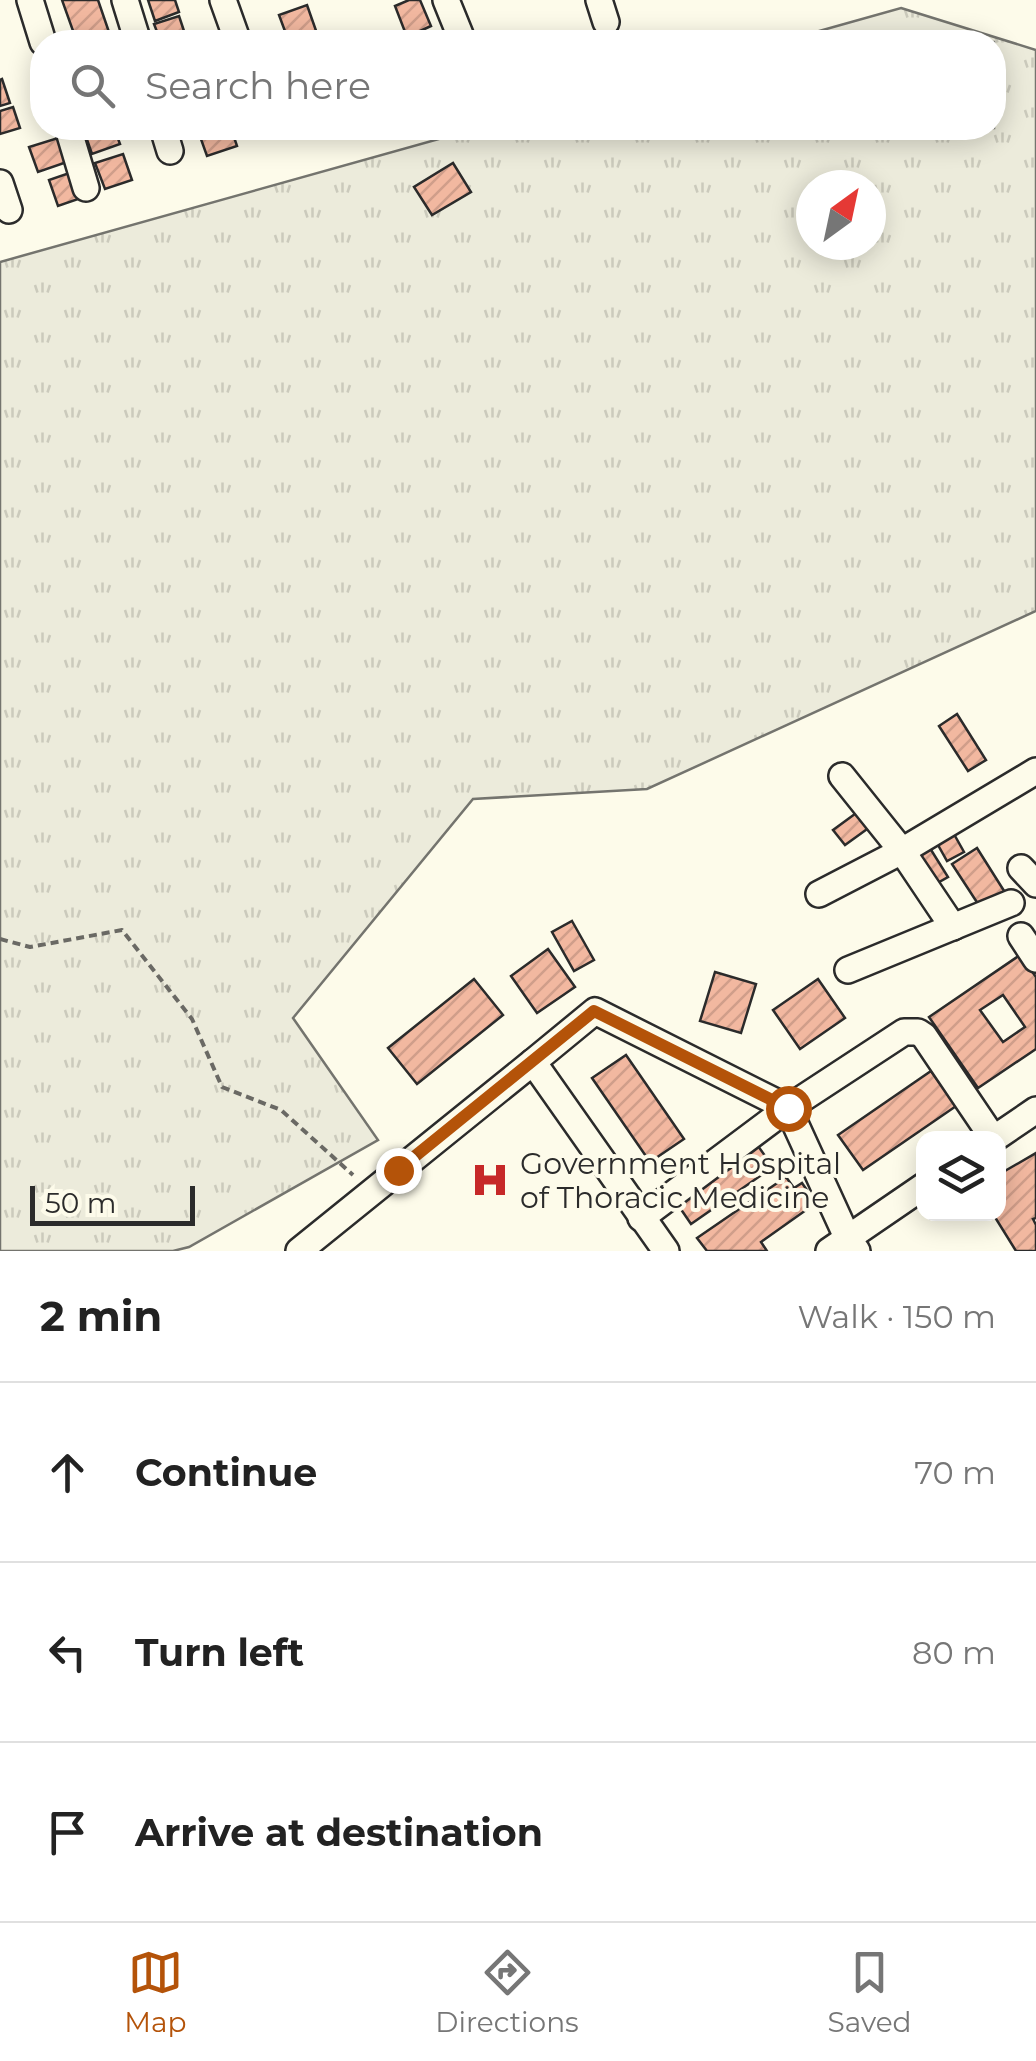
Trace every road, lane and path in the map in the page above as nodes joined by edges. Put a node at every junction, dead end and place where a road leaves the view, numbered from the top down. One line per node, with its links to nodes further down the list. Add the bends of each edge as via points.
1 (30, 0): 5 (street)
2 (125, 0): 6 (street)
3 (223, 0): 7 (street)
4 (446, 0): 8 (street)
5 (39, 30)
6 (134, 30)
7 (234, 30)
8 (458, 30)
9 (72, 140): 11 (street)
10 (0, 182): 12 (street)
11 (86, 188)
12 (9, 210)
13 (1036, 772): 15 (street)
14 (842, 776): 15 (street)
15 (902, 850): 16 (street); 18 (street)
16 (819, 894)
17 (1011, 903): 18 (street)
18 (953, 927): 22 (street)
19 (1021, 936): 21 (street)
20 (0, 938): 28 (path, via 30,947 122,930 192,1020 222,1087 281,1110)
21 (1036, 959)
22 (848, 970)
23 (533, 1062): 24 (street, via 594,1011); 28 (street); 30 (street)
24 (788, 1108): 26 (street, via 912,1031 924,1036); 30 (street); 31 (street)
25 (1036, 1110): 27 (street)
26 (989, 1131)
27 (1004, 1131)
28 (372, 1192): 32 (street)
29 (916, 1192): 31 (street)
30 (641, 1218): 33 (street)
31 (844, 1246)
32 (300, 1251)
33 (666, 1251)

